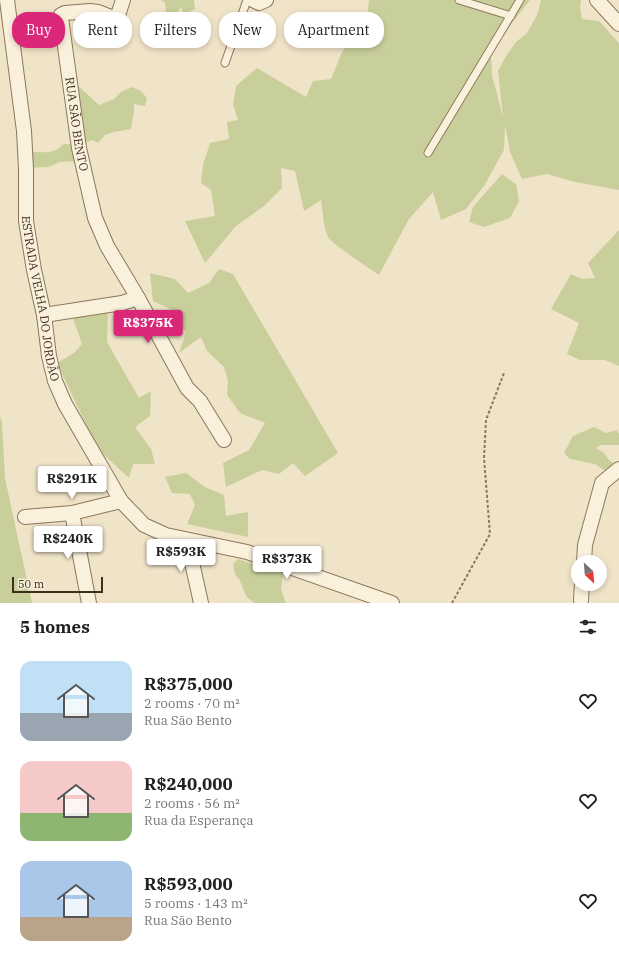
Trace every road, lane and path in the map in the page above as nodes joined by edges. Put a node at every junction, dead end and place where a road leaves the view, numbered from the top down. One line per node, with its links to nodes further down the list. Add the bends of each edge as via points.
1 (7, 0): 14 (street, ESTRADA VELHA DO JORDÃO, via 24,131 26,221)
2 (124, 0): 13 (street, RUA SÃO BENTO, via 118,15 114,17 90,11 65,13 61,18 79,148 95,218 107,246)
3 (247, 0): 11 (lane)
4 (253, 0): 5 (street, via 259,3)
5 (266, 0)
6 (459, 0): 9 (lane)
7 (520, 0): 9 (lane)
8 (597, 0): 10 (street)
9 (511, 16): 12 (lane)
10 (619, 24)
11 (225, 63)
12 (428, 153)
13 (138, 298): 14 (street, via 122,303); 16 (street, RUA SÃO BENTO, via 187,388 200,401)
14 (44, 315): 18 (street, ESTRADA VELHA DO JORDÃO, via 55,380 65,404)
15 (504, 374): 28 (path, via 486,420 484,458 490,534)
16 (224, 440)
17 (619, 469): 22 (street, via 602,483)
18 (121, 501): 19 (street); 21 (street, ESTRADA VELHA DO JORDÃO, via 144,525 166,535)
19 (72, 513): 20 (street); 26 (street)
20 (25, 517)
21 (187, 540): 25 (street); 27 (street, ESTRADA VELHA DO JORDÃO, via 247,552)
22 (584, 555)
23 (582, 591): 24 (street)
24 (581, 600)
25 (202, 602)
26 (89, 603)
27 (392, 603)
28 (452, 603)

